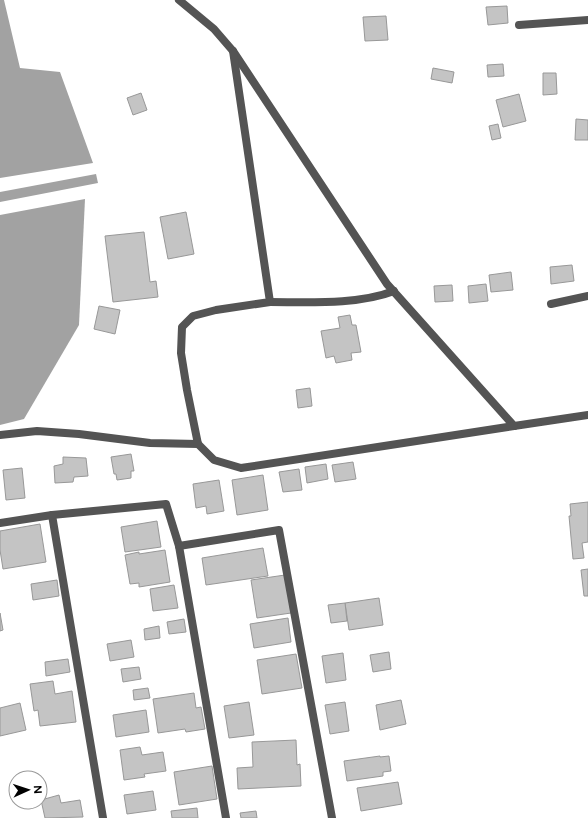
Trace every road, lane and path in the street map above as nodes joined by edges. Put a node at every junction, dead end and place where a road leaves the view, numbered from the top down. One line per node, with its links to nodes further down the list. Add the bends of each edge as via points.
1 (179, 0): 4 (street, via 214,29)
2 (588, 20): 3 (street)
3 (519, 26)
4 (233, 51): 5 (street); 7 (street)
5 (394, 291): 7 (street, via 381,296 327,302); 10 (street)
6 (588, 296): 8 (street)
7 (270, 302): 12 (street, via 192,316 182,327 181,353)
8 (550, 304)
9 (588, 415): 10 (street)
10 (514, 426): 12 (street, via 241,468 214,460)
11 (0, 435): 12 (street, via 37,431 150,443)
12 (198, 444)
13 (52, 515): 14 (street); 15 (street, via 166,504); 16 (street)
14 (0, 523)
15 (179, 546): 17 (street); 18 (street, via 279,530)
16 (103, 818)
17 (226, 818)
18 (332, 818)

